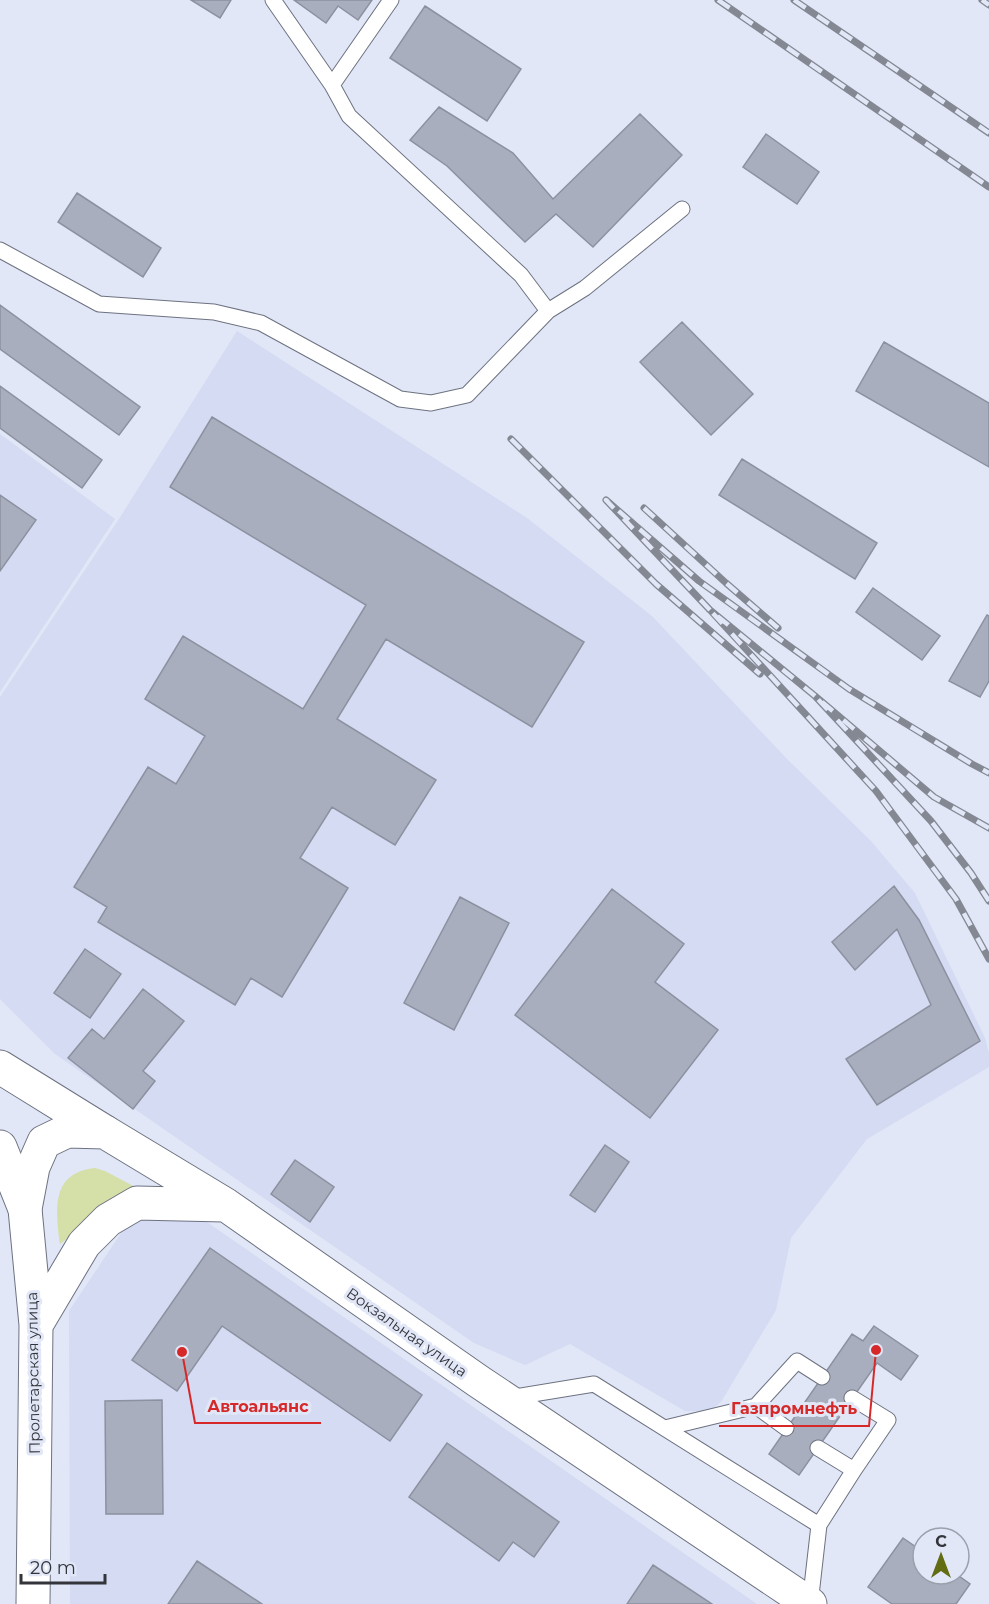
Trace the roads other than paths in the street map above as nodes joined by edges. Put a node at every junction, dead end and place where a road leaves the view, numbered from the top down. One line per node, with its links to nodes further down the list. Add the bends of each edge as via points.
1 (273, 0): 3 (lane)
2 (391, 0): 3 (lane)
3 (332, 85): 6 (lane, via 349,116 521,275)
4 (682, 209): 6 (lane, via 585,288)
5 (0, 250): 6 (lane, via 99,304 214,312 261,322 400,399 430,403 467,395)
6 (548, 311)
7 (0, 1066): 8 (main road, Вокзальная улица)
8 (105, 1132): 10 (main road, Вокзальная улица); 11 (main road, via 67,1131 44,1142 33,1167)
9 (0, 1147): 11 (main road, Пролетарская улица)
10 (226, 1204): 12 (main road, via 137,1203 108,1220 84,1244); 14 (main road, Вокзальная улица)
11 (25, 1209): 12 (main road, Пролетарская улица)
12 (36, 1325): 22 (main road, Пролетарская улица)
13 (822, 1377): 16 (lane, via 796,1361)
14 (505, 1398): 17 (lane, via 594,1384); 23 (main road, Вокзальная улица)
15 (852, 1398): 20 (lane, via 888,1420)
16 (756, 1406): 17 (lane); 18 (lane)
17 (665, 1428): 21 (lane)
18 (786, 1428)
19 (818, 1448): 20 (lane)
20 (854, 1470): 21 (lane)
21 (819, 1526): 23 (lane)
22 (33, 1604)
23 (810, 1604)

